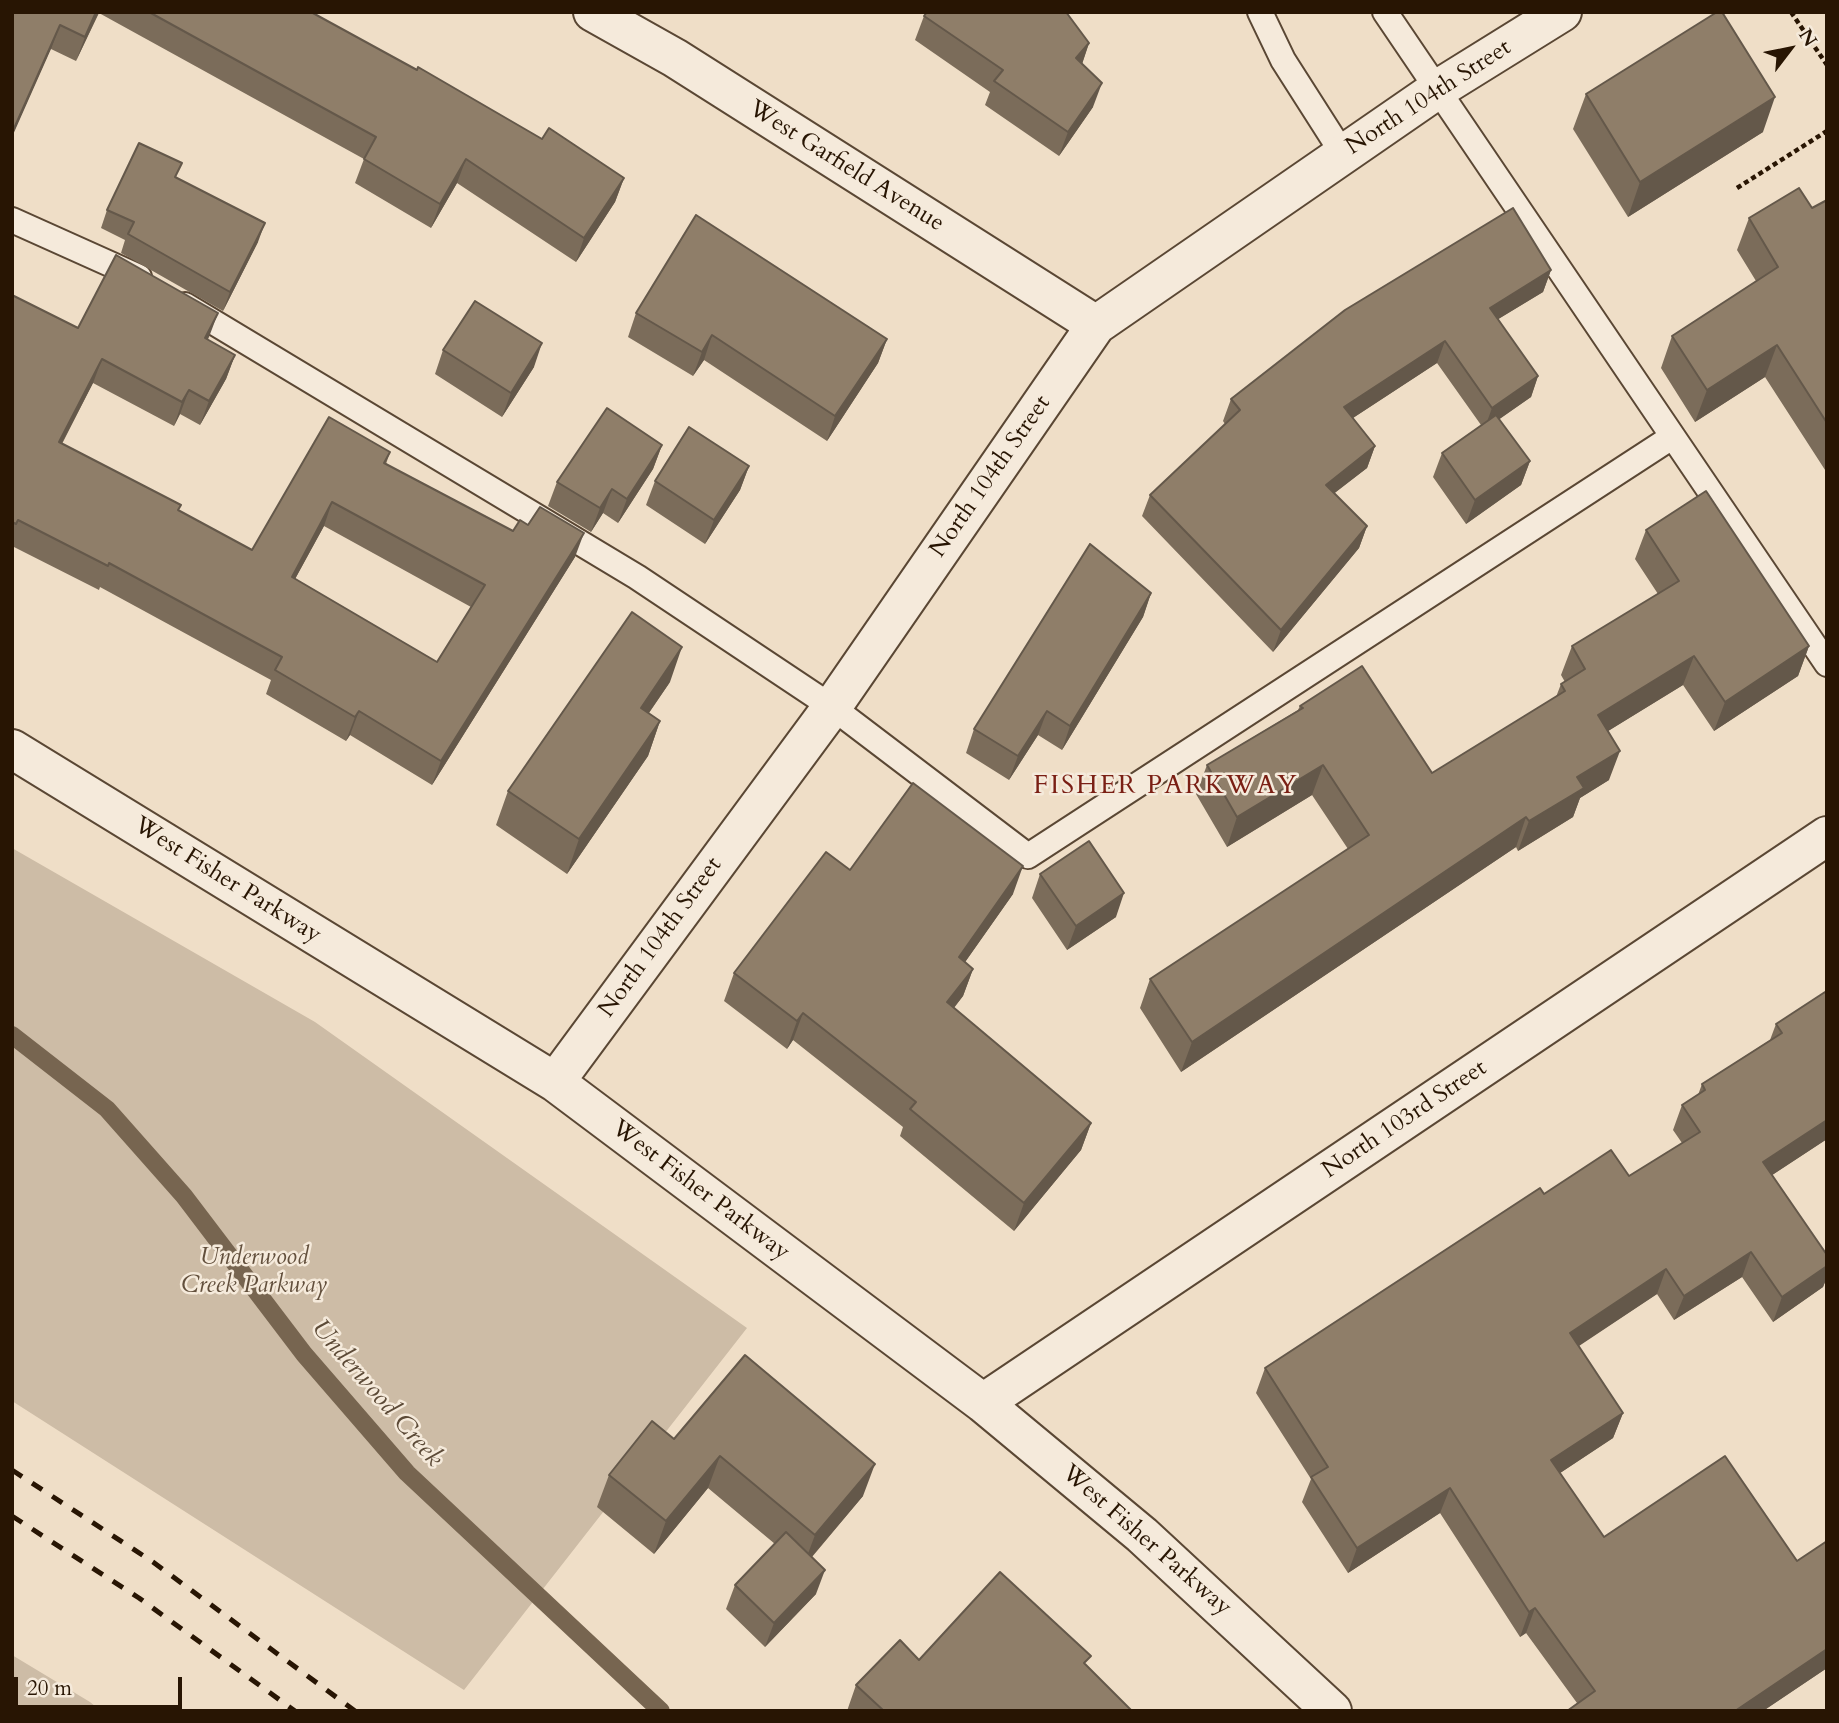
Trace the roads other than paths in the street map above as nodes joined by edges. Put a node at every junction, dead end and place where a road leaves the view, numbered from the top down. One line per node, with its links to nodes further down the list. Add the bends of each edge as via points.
1 (593, 12): 8 (street, West Garfield Avenue, via 675,58)
2 (1260, 12): 6 (lane, via 1283,60)
3 (1385, 12): 5 (lane)
4 (1562, 12): 5 (street, North 104th Street)
5 (1438, 89): 6 (street, North 104th Street); 9 (lane)
6 (1343, 154): 8 (street, North 104th Street)
7 (12, 220): 11 (lane, via 138,276 637,577)
8 (1096, 325): 11 (street, North 104th Street)
9 (1672, 437): 10 (lane); 11 (lane, via 1028,856)
10 (1827, 664)
11 (832, 707): 14 (street, North 104th Street)
12 (12, 749): 14 (street, West Fisher Parkway)
13 (1827, 836): 15 (street, North 103rd Street)
14 (555, 1082): 15 (street, West Fisher Parkway)
15 (983, 1404): 16 (street, West Fisher Parkway, via 1142,1535)
16 (1332, 1711)

